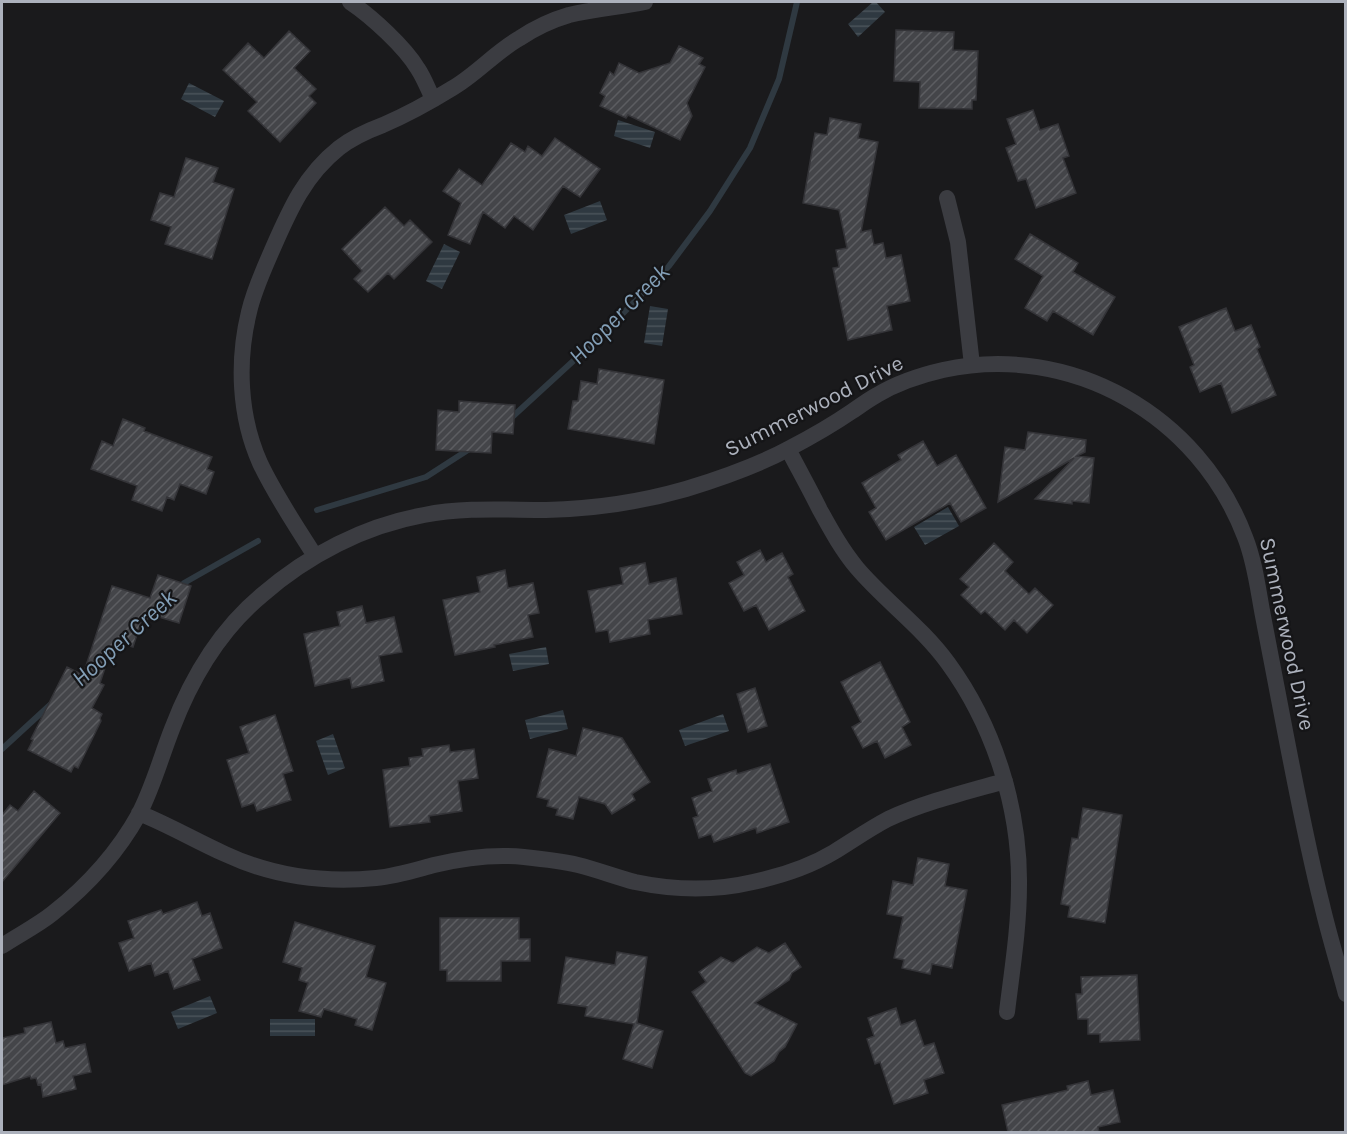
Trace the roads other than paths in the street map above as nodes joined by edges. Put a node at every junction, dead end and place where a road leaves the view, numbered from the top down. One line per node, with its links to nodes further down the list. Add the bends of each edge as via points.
1 (350, 2): 3 (street, via 410,57)
2 (645, 2): 3 (street, via 571,15 545,25 518,38 471,76)
3 (433, 99): 7 (street, via 357,135 313,173 286,218 249,313 241,376 251,439 273,489)
4 (947, 198): 5 (street, via 957,242)
5 (972, 365): 6 (street, Summerwood Drive, via 939,371 877,394); 11 (street, Summerwood Drive, via 1032,366 1063,372 1124,397 1173,431 1212,474 1226,496 1255,571 1319,892)
6 (788, 449): 7 (street, Summerwood Drive, via 753,466 679,491 594,507 426,514 364,532); 8 (street, via 843,551 934,645 963,686 987,733)
7 (315, 556): 9 (street, Summerwood Drive, via 255,600 209,655 190,687)
8 (1005, 782): 9 (street, via 911,809 806,866 750,883 720,887 644,883 580,865 520,857 465,860 378,878 316,879 226,855); 12 (street, via 1019,884)
9 (139, 813): 10 (street, Summerwood Drive, via 98,870 74,895)
10 (2, 946)
11 (1346, 994)
12 (1007, 1012)

